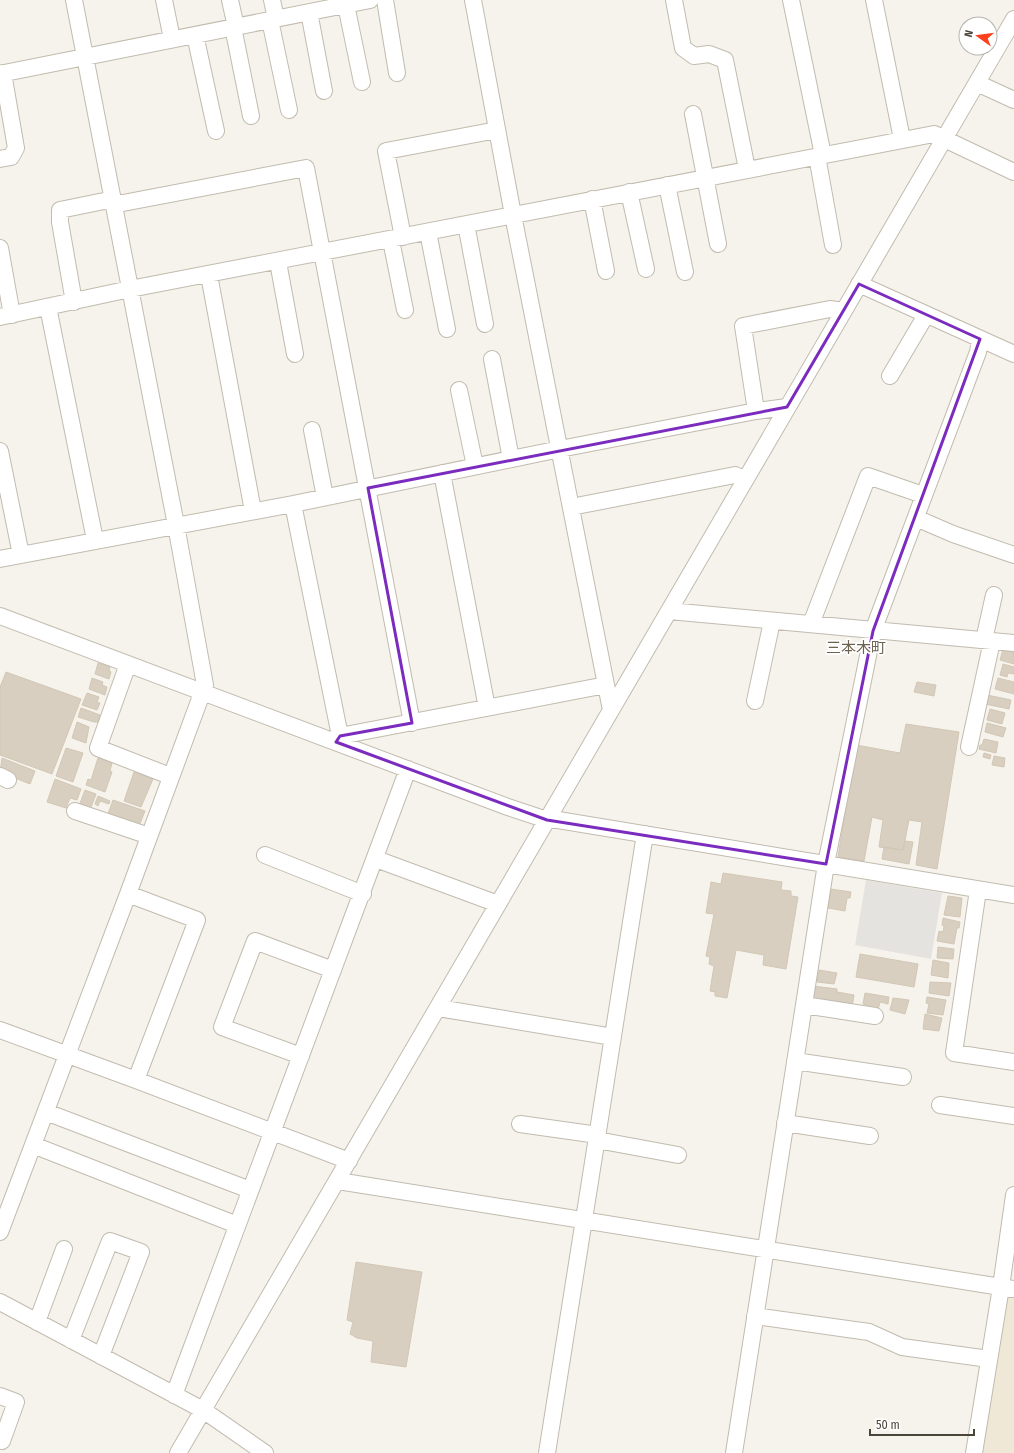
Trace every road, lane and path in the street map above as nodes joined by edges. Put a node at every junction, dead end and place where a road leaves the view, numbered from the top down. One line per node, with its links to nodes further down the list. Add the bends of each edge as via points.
1 (74, 0): 18 (street)
2 (164, 0): 17 (street)
3 (230, 0): 15 (street)
4 (272, 0): 13 (street)
5 (370, 0): 11 (street)
6 (385, 0): 20 (street)
7 (473, 0): 28 (street)
8 (674, 0): 34 (street, via 683,48 694,56 709,54 724,60)
9 (791, 0): 32 (street)
10 (874, 0): 31 (street)
11 (346, 5): 12 (street); 21 (street)
12 (309, 12): 13 (street); 23 (street)
13 (273, 19): 15 (street); 25 (street)
14 (1014, 19): 22 (street)
15 (234, 27): 16 (street); 27 (street)
16 (195, 35): 17 (street); 29 (street)
17 (172, 39): 18 (street)
18 (85, 56): 19 (street); 40 (street)
19 (1, 73): 33 (street, via 16,148 11,157)
20 (397, 73)
21 (362, 82)
22 (976, 83): 24 (street); 30 (street)
23 (324, 91)
24 (1014, 100)
25 (288, 110)
26 (693, 114): 36 (street)
27 (251, 116)
28 (497, 130): 41 (street); 44 (street, via 386,151)
29 (216, 131)
30 (944, 138): 31 (street, via 934,134); 35 (street); 54 (street)
31 (902, 139): 32 (street)
32 (820, 155): 34 (street); 46 (street)
33 (0, 159)
34 (747, 169): 36 (street)
35 (1014, 172)
36 (704, 178): 37 (street); 45 (street)
37 (667, 185): 38 (street); 52 (street)
38 (629, 192): 39 (street); 50 (street)
39 (592, 199): 41 (street); 51 (street)
40 (114, 202): 48 (street, via 122,203 306,168); 55 (street); 56 (street, via 104,201 60,210)
41 (513, 215): 42 (street); 73 (street)
42 (466, 224): 43 (street); 62 (street)
43 (428, 232): 44 (street); 63 (street)
44 (397, 238): 48 (street); 58 (street)
45 (718, 244)
46 (833, 245)
47 (0, 248): 61 (street)
48 (322, 253): 49 (street); 79 (street)
49 (278, 262): 53 (street); 65 (street)
50 (646, 269)
51 (606, 271)
52 (685, 272)
53 (209, 275): 55 (street); 84 (street)
54 (859, 284): 59 (street); 60 (street)
55 (130, 290): 56 (street); 86 (street)
56 (74, 302): 57 (street)
57 (48, 307): 61 (street); 87 (street)
58 (405, 310)
59 (843, 311): 70 (street); 71 (street, via 830,310 743,326)
60 (926, 315): 64 (street); 68 (street)
61 (6, 316)
62 (485, 324)
63 (447, 330)
64 (980, 339): 66 (street); 80 (street, via 978,352)
65 (295, 354)
66 (1014, 354)
67 (492, 359): 75 (street)
68 (890, 376)
69 (459, 390): 76 (street)
70 (787, 407): 71 (street); 78 (street)
71 (756, 411): 73 (street)
72 (312, 430): 81 (street)
73 (560, 449): 75 (street); 83 (street)
74 (0, 451): 88 (street)
75 (511, 459): 76 (street)
76 (475, 466): 77 (street)
77 (442, 473): 79 (street); 103 (street)
78 (745, 480): 83 (street, via 735,475); 92 (street)
79 (368, 488): 81 (street); 105 (street)
80 (923, 495): 85 (street); 95 (street, via 868,476)
81 (325, 497): 82 (street)
82 (293, 504): 84 (street); 106 (street)
83 (572, 507): 100 (street)
84 (253, 511): 86 (street)
85 (916, 518): 89 (street); 96 (street)
86 (176, 525): 87 (street); 101 (street, via 205,685)
87 (95, 540): 88 (street)
88 (21, 555): 90 (street)
89 (1014, 555)
90 (0, 559)
91 (994, 595): 97 (street)
92 (669, 611): 94 (street); 104 (street)
93 (0, 616): 99 (street)
94 (772, 621): 95 (street); 102 (street)
95 (811, 624): 96 (street)
96 (873, 631): 97 (street); 116 (street)
97 (988, 641): 98 (street); 107 (street)
98 (1014, 643)
99 (128, 664): 101 (street); 109 (street, via 98,748)
100 (606, 685): 103 (street); 104 (street)
101 (203, 692): 106 (street); 109 (street)
102 (755, 701)
103 (487, 708): 105 (street)
104 (611, 710): 111 (street)
105 (412, 723): 106 (street)
106 (338, 739): 108 (street)
107 (969, 748)
108 (408, 769): 111 (street); 115 (street)
109 (170, 776): 113 (street)
110 (76, 811): 113 (street)
111 (547, 820): 112 (street); 121 (street)
112 (645, 834): 116 (street); 127 (street)
113 (149, 836): 118 (street)
114 (265, 855): 119 (street)
115 (376, 859): 119 (street); 121 (street)
116 (826, 864): 117 (street); 123 (street)
117 (978, 890): 120 (street); 131 (street, via 954,1053)
118 (128, 894): 128 (street); 133 (street, via 197,920)
119 (363, 894): 122 (street)
120 (1014, 895)
121 (498, 904): 124 (street)
122 (333, 970): 129 (street); 129 (street, via 255,941 222,1027)
123 (804, 1005): 125 (street); 130 (street)
124 (438, 1008): 127 (street); 144 (street)
125 (874, 1016)
126 (0, 1030): 128 (street)
127 (613, 1037): 141 (street)
128 (68, 1054): 133 (street); 135 (street)
129 (301, 1056): 139 (street)
130 (795, 1061): 132 (street); 137 (street)
131 (1014, 1062)
132 (903, 1077)
133 (136, 1080): 139 (street)
134 (940, 1105): 136 (street)
135 (46, 1112): 142 (street); 146 (street)
136 (1014, 1116)
137 (786, 1123): 140 (street); 152 (street)
138 (520, 1124): 141 (street)
139 (271, 1132): 144 (street); 146 (street)
140 (870, 1136)
141 (597, 1138): 143 (street); 148 (street)
142 (33, 1145): 149 (street); 150 (street)
143 (678, 1155)
144 (349, 1161): 145 (street)
145 (338, 1181): 148 (street); 162 (street)
146 (250, 1190): 149 (street)
147 (1014, 1195): 153 (street)
148 (584, 1221): 152 (street); 166 (street)
149 (237, 1225): 161 (street)
150 (0, 1232)
151 (64, 1249): 156 (street)
152 (765, 1249): 153 (street); 155 (street)
153 (1007, 1288): 159 (street)
154 (0, 1302): 156 (street)
155 (755, 1316): 159 (street, via 869,1332 902,1347); 167 (street)
156 (37, 1322): 157 (street)
157 (71, 1340): 158 (street); 158 (street, via 110,1241 141,1252)
158 (101, 1356): 161 (street)
159 (989, 1359): 168 (street)
160 (0, 1396): 163 (street, via 16,1402 2,1441)
161 (174, 1396): 162 (street)
162 (203, 1410): 164 (street); 165 (street)
163 (0, 1440)
164 (178, 1453)
165 (265, 1453)
166 (547, 1453)
167 (734, 1453)
168 (974, 1453)

